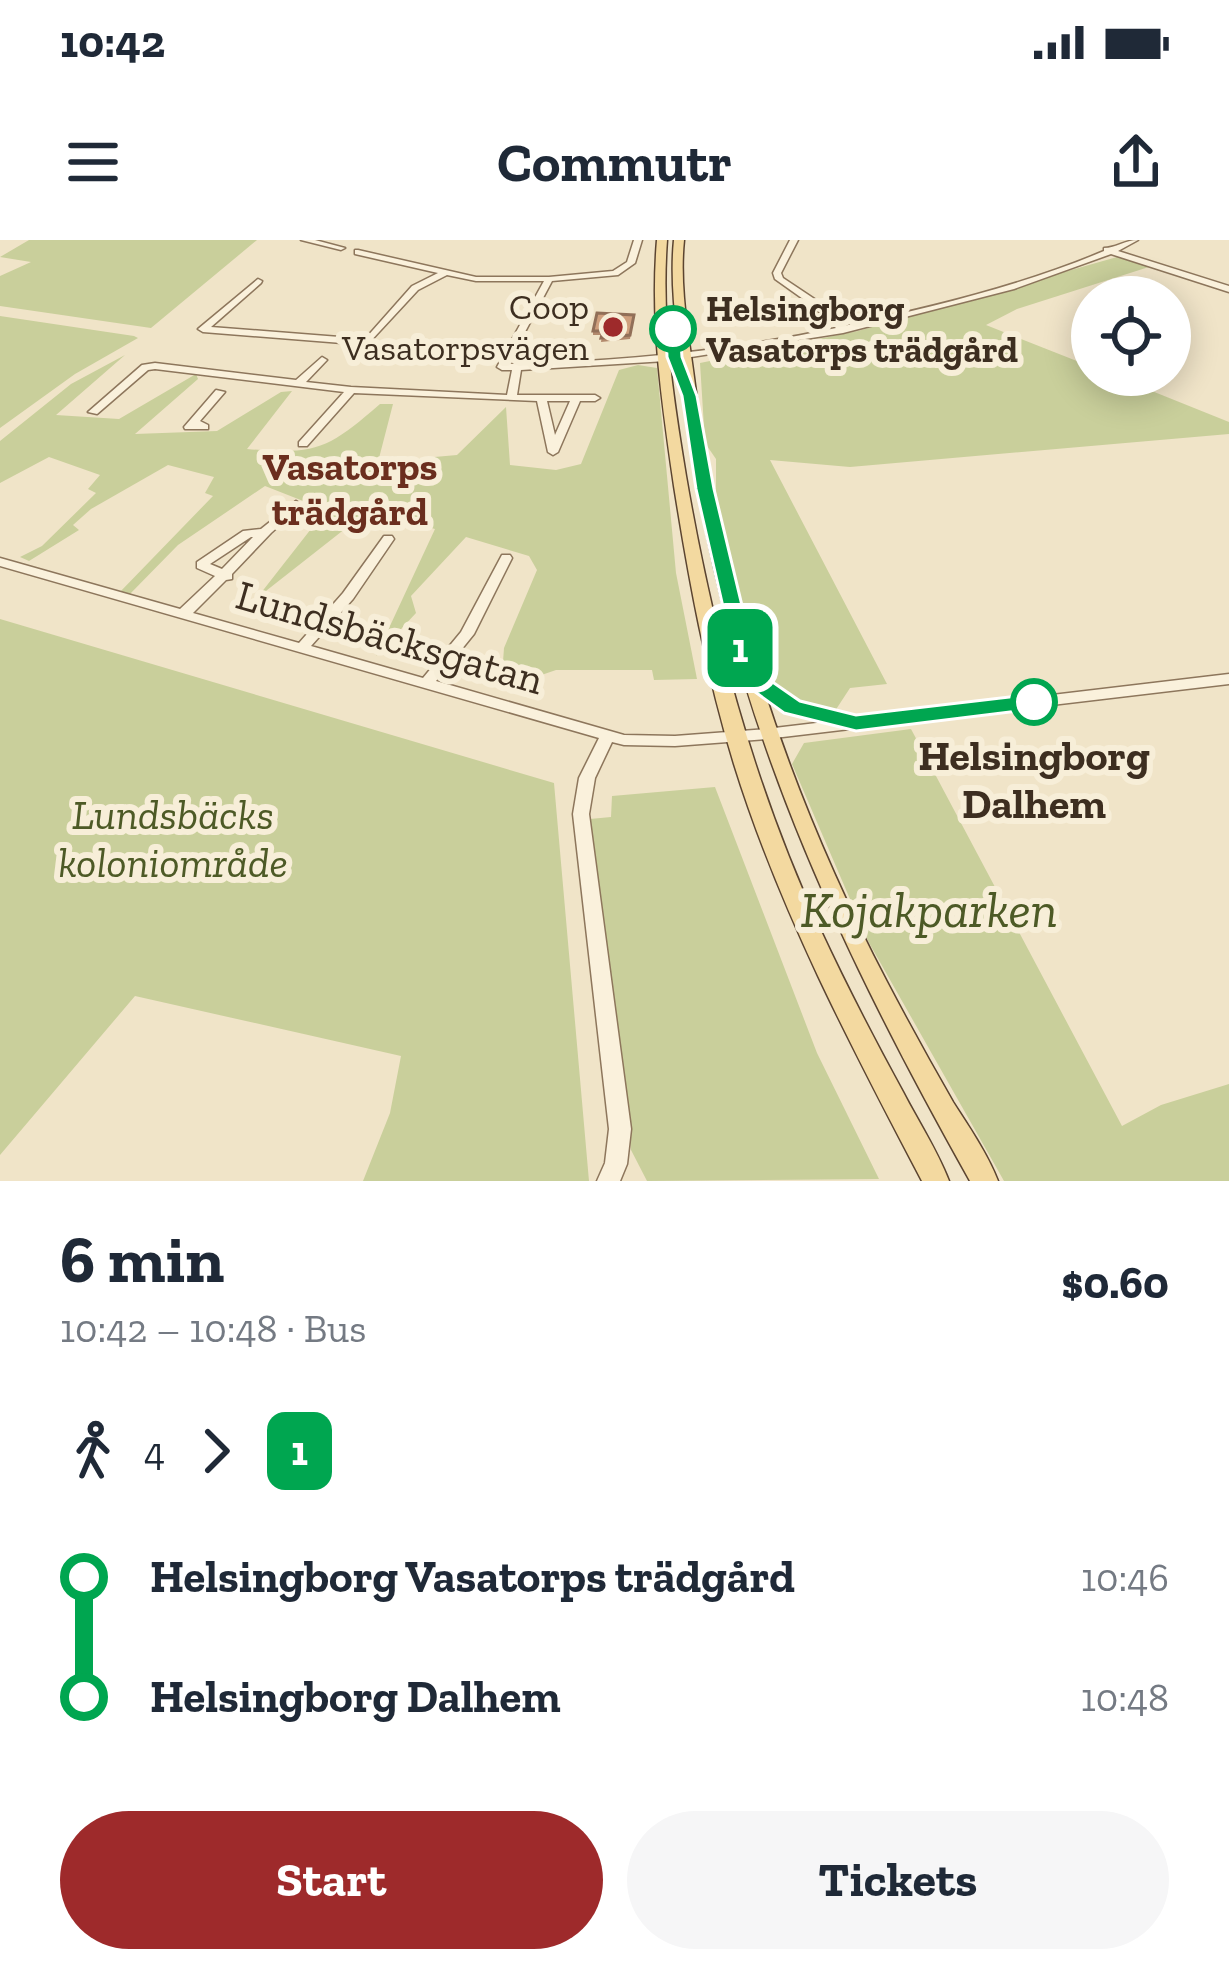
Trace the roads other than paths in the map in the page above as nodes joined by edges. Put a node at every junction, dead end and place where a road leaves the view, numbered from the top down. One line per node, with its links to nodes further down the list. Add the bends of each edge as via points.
1 (304, 240): 8 (street)
2 (638, 240): 13 (street, via 619,272)
3 (662, 240): 19 (main road)
4 (679, 240): 18 (main road)
5 (794, 240): 17 (street, via 779,279)
6 (1114, 240): 9 (street)
7 (1134, 240): 10 (street)
8 (341, 248)
9 (1098, 248): 10 (street); 15 (street)
10 (1111, 251): 15 (street); 16 (street)
11 (358, 253): 12 (street)
12 (444, 273): 13 (street); 14 (street, via 415,288 368,342 203,329)
13 (549, 279): 21 (street, via 502,367)
14 (258, 280)
15 (1005, 288): 17 (street)
16 (1229, 289)
17 (843, 330): 18 (street)
18 (686, 356): 19 (street); 44 (main road, via 709,508)
19 (662, 358): 21 (street); 45 (main road, via 702,599)
20 (322, 360): 24 (street)
21 (517, 367): 27 (street)
22 (229, 375): 23 (street); 26 (street, via 215,390); 31 (street, via 145,367)
23 (257, 379): 24 (street); 26 (street)
24 (298, 384): 25 (street)
25 (351, 391): 27 (street); 33 (street)
26 (231, 392): 32 (street)
27 (511, 398): 28 (street)
28 (542, 398): 30 (street); 30 (street, via 553,452)
29 (595, 398): 30 (street)
30 (576, 399)
31 (93, 412)
32 (193, 421)
33 (303, 444)
34 (296, 506): 35 (street)
35 (260, 532): 39 (street); 39 (street, via 201,565)
36 (388, 539): 41 (street)
37 (506, 558): 43 (street, via 467,634)
38 (0, 562): 40 (street, Lundsbäcksgatan)
39 (227, 576): 40 (street)
40 (183, 614): 41 (street, Lundsbäcksgatan)
41 (302, 648): 43 (street, Lundsbäcksgatan)
42 (1229, 680): 44 (street, Lundsbäcksgatan)
43 (426, 684): 46 (street, Lundsbäcksgatan)
44 (766, 734): 45 (street, Lundsbäcksgatan); 49 (main road, via 876,988)
45 (735, 736): 46 (street, Lundsbäcksgatan); 48 (main road, via 812,933)
46 (607, 737): 47 (street, via 581,814 620,1129)
47 (608, 1181)
48 (936, 1181)
49 (985, 1181)

